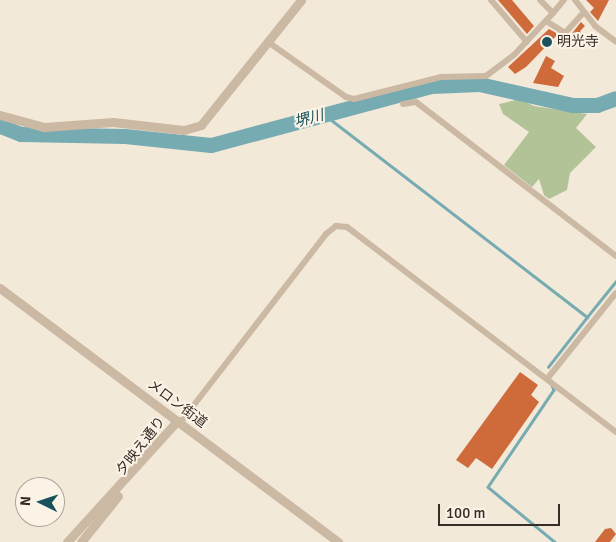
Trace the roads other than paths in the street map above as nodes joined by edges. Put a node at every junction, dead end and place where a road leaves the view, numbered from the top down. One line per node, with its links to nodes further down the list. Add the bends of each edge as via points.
1 (302, 0): 10 (street)
2 (491, 0): 11 (street)
3 (540, 0): 7 (street)
4 (564, 0): 7 (street)
5 (576, 0): 6 (street)
6 (584, 12): 9 (street); 12 (street)
7 (553, 13): 8 (street)
8 (546, 21): 9 (street); 11 (street)
9 (565, 33): 13 (street)
10 (268, 42): 11 (street, via 346,97 354,99 441,77 486,76); 15 (street, via 209,117 201,125 184,130 113,122 29,126)
11 (527, 42)
12 (616, 42)
13 (562, 43)
14 (403, 104): 16 (street, via 416,102)
15 (0, 115)
16 (616, 256)
17 (0, 288): 20 (street, メロン街道)
18 (616, 293): 19 (street)
19 (547, 379): 20 (street, via 347,227 336,226); 21 (street)
20 (179, 422): 22 (street, 夕映え通り); 23 (street, 夕映え通り); 24 (street, メロン街道)
21 (616, 432)
22 (67, 542)
23 (81, 542)
24 (338, 542)

